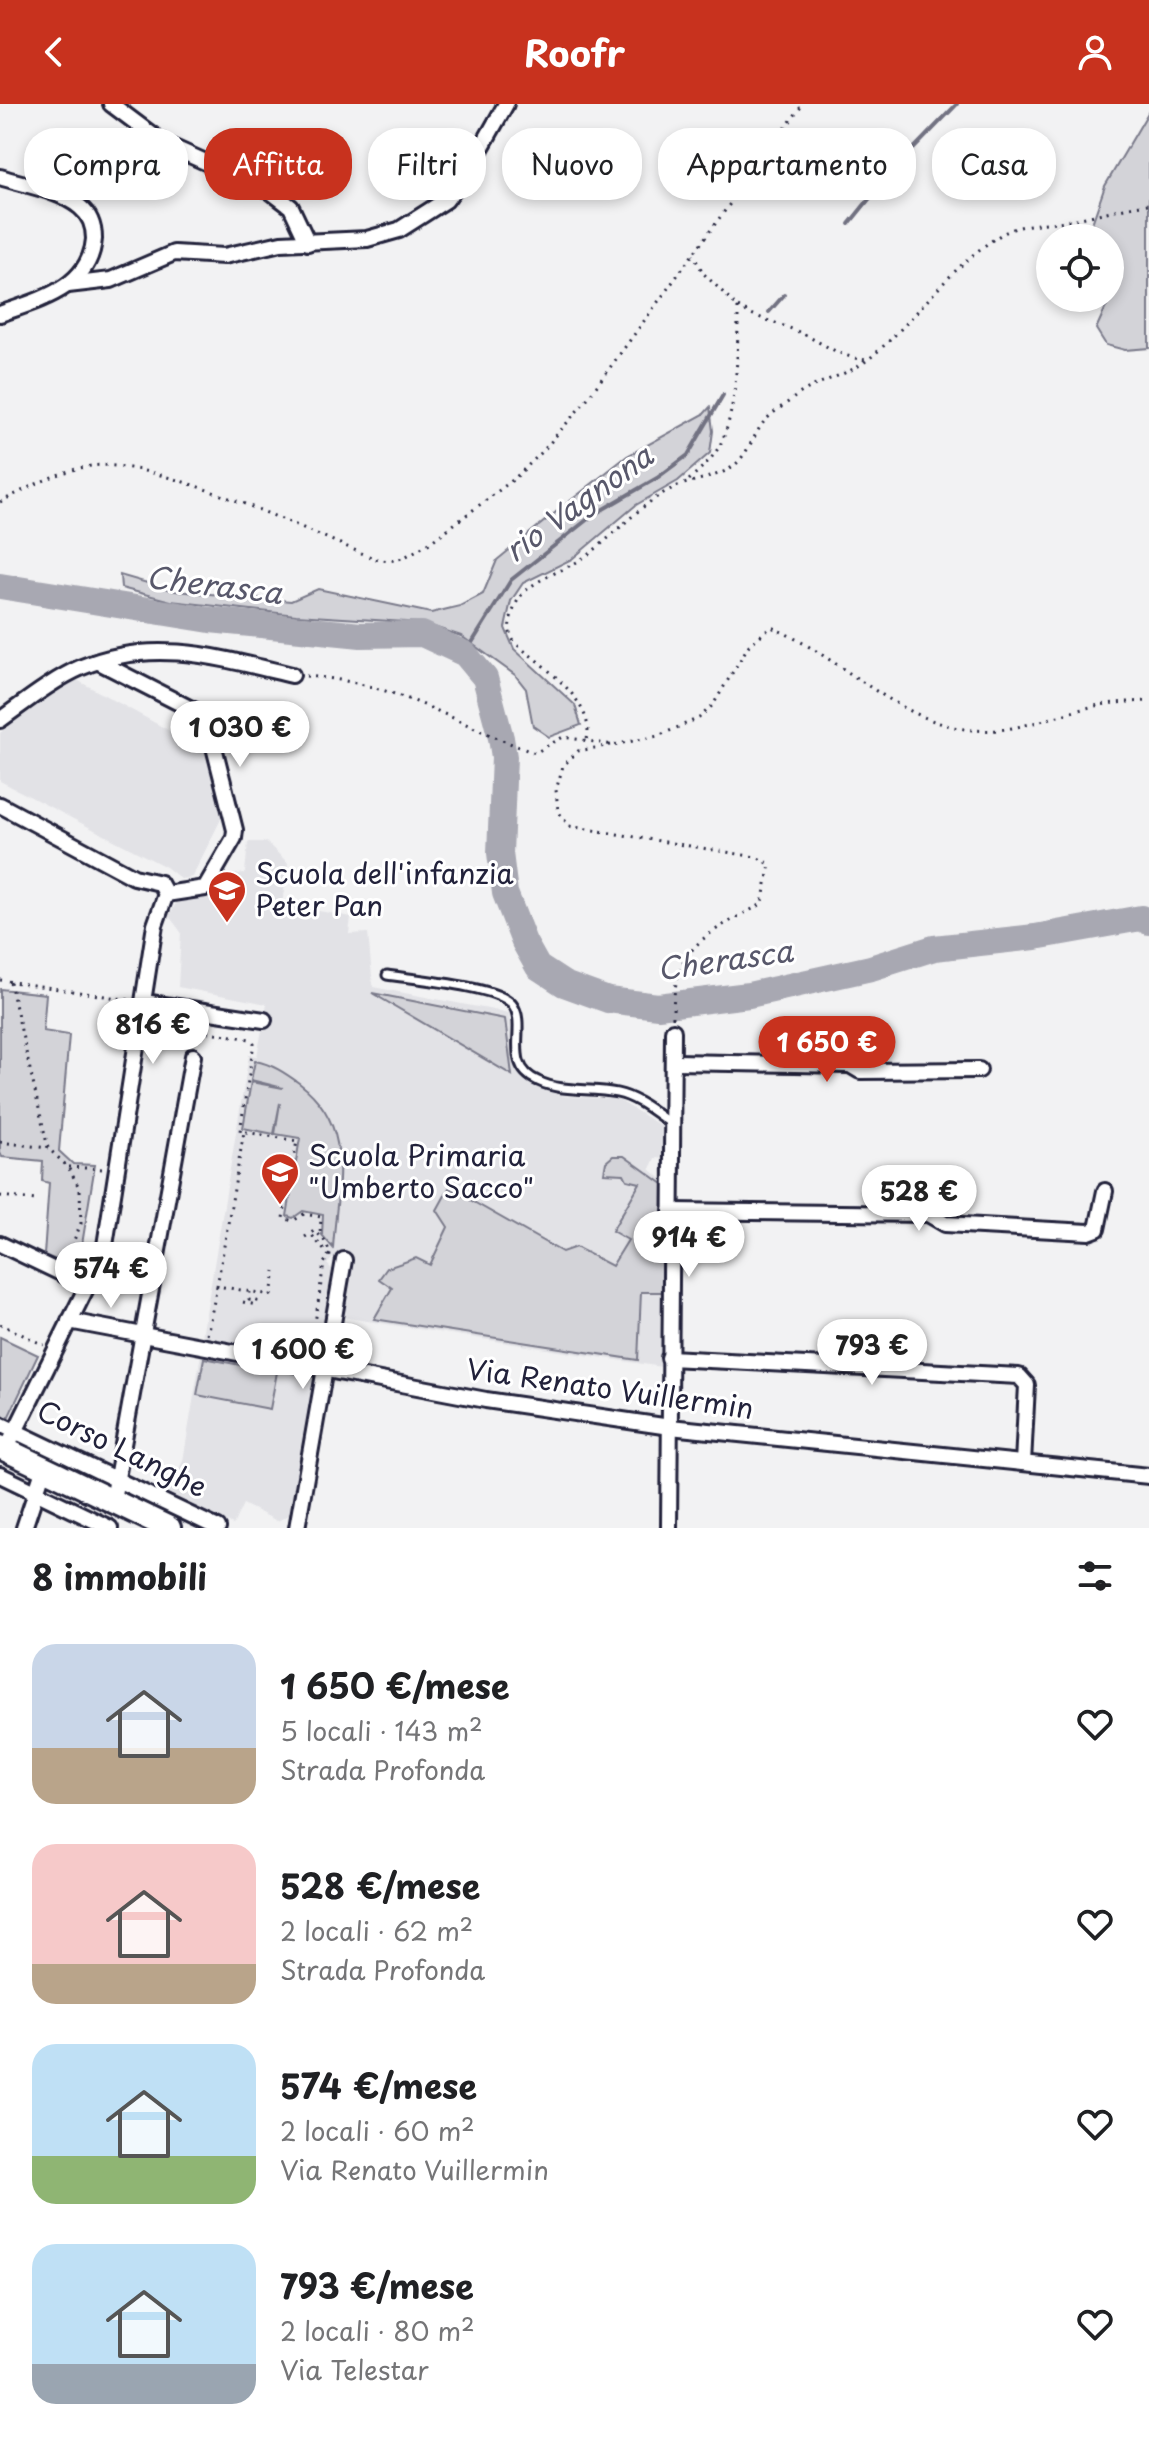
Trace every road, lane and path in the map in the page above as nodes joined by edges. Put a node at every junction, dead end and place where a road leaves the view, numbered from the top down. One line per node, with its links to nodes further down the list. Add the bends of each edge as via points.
1 (111, 104): 6 (street, via 163,143 270,191 291,207)
2 (506, 104): 6 (street, via 471,166 446,200 424,217 367,239)
3 (803, 104): 7 (path)
4 (0, 177): 8 (street, via 64,197 89,216 94,230 90,260)
5 (1149, 204): 11 (path, via 1004,233 948,277)
6 (308, 243): 8 (street, via 281,243 224,256 174,253 121,277)
7 (693, 255): 9 (path, via 704,274); 13 (path, via 542,452 514,479 403,558 376,559 200,489 118,465 50,476)
8 (68, 285): 10 (street)
9 (738, 307): 11 (path, via 758,320 800,332 844,358); 12 (path, via 733,403 717,452)
10 (0, 314)
11 (868, 360): 12 (path, via 800,393 765,420 737,464)
12 (689, 480): 18 (path, via 646,504 601,546 527,589 517,601 511,637 586,714)
13 (0, 502)
14 (99, 662): 15 (street, via 125,654 194,651); 17 (street, via 81,667); 21 (street, via 201,714 209,727 234,838 205,888)
15 (292, 675): 18 (path, via 347,679 396,692 535,753 563,737)
16 (1149, 701): 19 (path, via 1103,704 1004,729 953,727 901,707 818,649 771,627 749,645 713,705 699,718 658,736)
17 (0, 720)
18 (587, 739): 19 (path)
19 (613, 745): 28 (path, via 578,751 563,766 556,790 558,811 569,826 756,857 770,864 762,904 714,929 680,967 673,987)
20 (0, 805): 21 (street, via 134,877 160,883)
21 (166, 894): 25 (street, via 158,910)
22 (387, 975): 32 (lane, via 508,1001 515,1011 517,1055 528,1075 557,1088 619,1093)
23 (0, 980): 24 (path)
24 (10, 982): 25 (path); 35 (path)
25 (144, 1002): 26 (street); 27 (street)
26 (141, 1020): 33 (path, via 250,1039 253,1057 240,1131); 37 (street)
27 (264, 1020)
28 (673, 1031): 30 (street)
29 (193, 1056): 55 (street)
30 (674, 1062): 31 (street, via 850,1065 860,1071); 32 (street)
31 (979, 1070)
32 (672, 1124): 41 (street)
33 (244, 1132): 43 (path, via 297,1141 283,1218 321,1217); 49 (path)
34 (0, 1142): 35 (path)
35 (48, 1148): 36 (path)
36 (68, 1167): 37 (path); 48 (path, via 81,1195 81,1224 72,1252)
37 (117, 1170): 48 (street, via 104,1252 95,1275)
38 (1105, 1191): 41 (street, via 1101,1221 1089,1232 945,1224 928,1214)
39 (0, 1196): 40 (path)
40 (36, 1200)
41 (671, 1211): 59 (street)
42 (311, 1234): 43 (path); 44 (path); 46 (path)
43 (320, 1234): 46 (path)
44 (305, 1237)
45 (0, 1244): 48 (street)
46 (339, 1263): 57 (path, via 324,1263 311,1350); 60 (street)
47 (275, 1271): 50 (path, via 271,1295)
48 (79, 1282): 52 (street)
49 (217, 1286): 50 (path); 56 (path)
50 (250, 1292): 51 (path, via 249,1300 256,1305)
51 (243, 1302)
52 (69, 1321): 55 (street, Via Renato Vuillermin); 58 (street)
53 (0, 1326): 58 (path)
54 (221, 1334): 56 (path)
55 (145, 1336): 56 (street, Via Renato Vuillermin); 68 (street)
56 (206, 1339): 60 (street, Via Renato Vuillermin)
57 (261, 1342)
58 (55, 1350): 62 (street)
59 (669, 1358): 61 (street); 63 (street, via 1019,1376 1027,1385)
60 (327, 1368): 61 (street, Via Renato Vuillermin, via 486,1400); 73 (street)
61 (670, 1427): 63 (street, Via Renato Vuillermin); 74 (street)
62 (5, 1438): 64 (main road, Corso Langhe); 68 (street, Corso Langhe)
63 (1023, 1463): 66 (street, Via Renato Vuillermin)
64 (44, 1468): 67 (street); 68 (main road, Corso Langhe)
65 (0, 1475): 67 (street)
66 (1149, 1476)
67 (34, 1491): 69 (street); 70 (street)
68 (117, 1495): 70 (street); 71 (main road, Corso Langhe); 72 (street, Corso Langhe)
69 (24, 1528)
70 (110, 1528)
71 (169, 1528)
72 (218, 1528)
73 (297, 1528)
74 (669, 1528)

